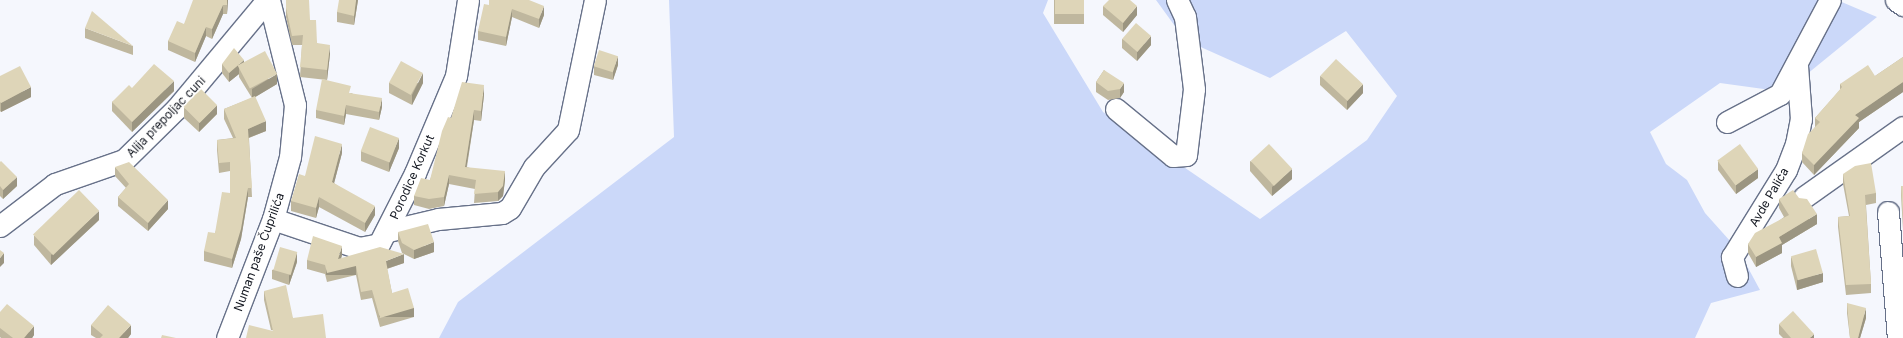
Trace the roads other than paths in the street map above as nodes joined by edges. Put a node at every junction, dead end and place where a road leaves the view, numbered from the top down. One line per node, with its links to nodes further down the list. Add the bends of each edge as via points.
1 (268, 0): 12 (street, Numan paše Čuprilića, via 295,105 290,158); 13 (street, Alija prepoljac cuni, via 224,55 124,160 55,184)
2 (468, 0): 14 (street, Porodice Korkut, via 456,76)
3 (595, 0): 14 (street, via 568,130 534,167 510,208)
4 (1177, 0): 7 (street, via 1185,17 1194,89 1186,155 1172,156)
5 (1830, 0): 6 (street)
6 (1797, 66): 8 (street, via 1780,94); 15 (street, Avde Palića, via 1801,119 1796,144 1786,170 1732,257)
7 (1116, 109)
8 (1727, 122)
9 (1903, 127): 10 (street)
10 (1804, 197)
11 (1888, 212): 17 (street)
12 (273, 219): 14 (street, Porodice Korkut, via 359,248 379,244); 16 (street, Numan paše Čuprilića)
13 (0, 226)
14 (388, 231)
15 (1737, 276)
16 (227, 338)
17 (1898, 338)

